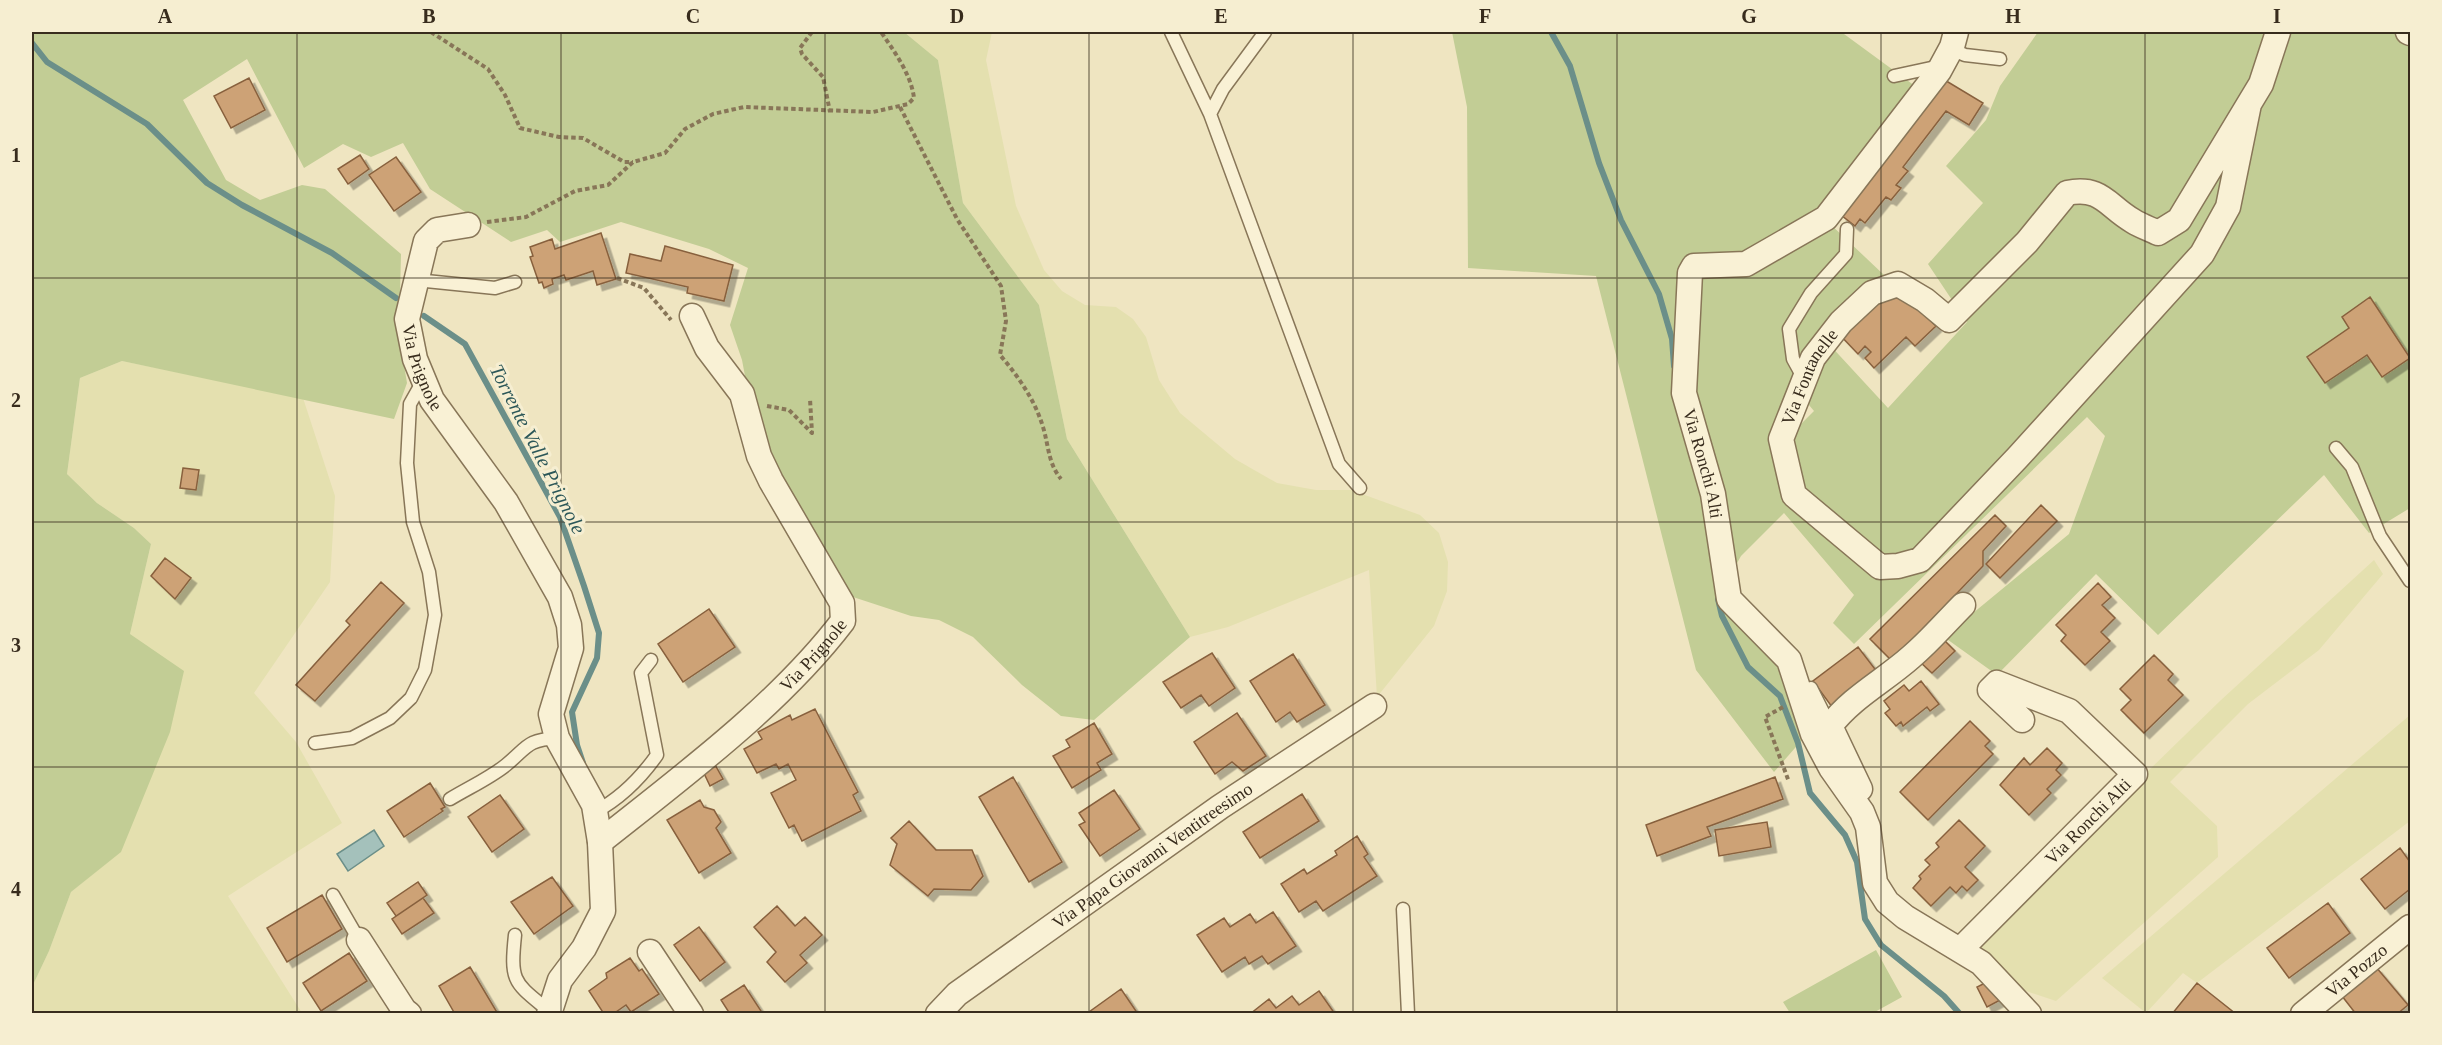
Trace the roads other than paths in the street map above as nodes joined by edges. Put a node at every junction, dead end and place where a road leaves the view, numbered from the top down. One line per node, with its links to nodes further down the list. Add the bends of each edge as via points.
1 (1171, 32): 9 (lane)
2 (1265, 32): 9 (lane, via 1223,89)
3 (2278, 32): 8 (street, Via Fontanelle, via 2261,84)
4 (1953, 40): 5 (lane, via 1965,55); 6 (street, Via Ronchi Alti)
5 (2000, 59)
6 (1939, 71): 7 (lane, via 1931,68); 30 (street, Via Ronchi Alti, via 1826,218 1746,264 1697,264 1690,273 1684,393 1713,494 1729,599 1789,660 1813,734)
7 (1894, 76)
8 (2249, 104): 15 (street, Via Fontanelle, via 2180,220 2158,233 2132,221 2101,195 2082,190 2067,193 2027,242 1949,320 1898,284 1872,293 1841,322 1813,358); 15 (street, Via Fontanelle, via 2228,207 2202,254 1920,560 1880,567 1794,495 1781,439)
9 (1210, 114): 18 (lane, via 1339,464)
10 (468, 225): 12 (street, Via Prignole, via 437,230 426,241)
11 (1847, 229): 15 (lane, via 1846,254 1812,293 1789,329 1793,358)
12 (416, 280): 13 (lane, via 495,288); 16 (street, Via Prignole, via 407,319)
13 (515, 282)
14 (683, 320): 31 (street, Via Prignole, via 742,394 759,456 842,603 843,621 774,696 700,763)
15 (1804, 380)
16 (423, 381): 26 (street, Via Prignole, via 432,400 506,502 560,597 571,648 551,714); 27 (lane, via 410,404 407,463 413,522 429,572 435,615 426,670 411,698 390,718 352,738)
17 (2336, 448): 19 (lane, via 2352,467 2380,536)
18 (1360, 488)
19 (2410, 581)
20 (1963, 605): 25 (street, via 1911,657 1851,703)
21 (651, 660): 29 (lane, via 640,673 657,755 643,776)
22 (1811, 688): 25 (lane)
23 (1374, 706): 42 (street, Via Papa Giovanni Ventitreesimo, via 1220,807 957,994)
24 (2022, 720): 37 (street, Via Ronchi Alti, via 1990,690 1997,683 2069,711 2135,774)
25 (1830, 726): 30 (street, via 1863,795)
26 (557, 738): 28 (lane, via 540,739 519,751 507,765); 29 (street, Via Prignole)
27 (315, 744)
28 (450, 799)
29 (595, 812): 31 (street, Via Prignole)
30 (1862, 812): 37 (street, Via Ronchi Alti, via 1868,827 1875,883 1887,902 1905,917)
31 (600, 842): 39 (street, Via Prignole, via 603,910 584,948 560,980)
32 (333, 895): 36 (lane)
33 (1403, 909): 43 (lane)
34 (2410, 927): 45 (street, Via Pozzo)
35 (515, 935): 39 (lane, via 512,961 516,980 523,991)
36 (359, 940): 40 (street)
37 (1961, 949): 44 (street, Via Ronchi Alti, via 1982,963)
38 (650, 952): 41 (street)
39 (549, 1012)
40 (409, 1014)
41 (691, 1014)
42 (938, 1014)
43 (1408, 1014)
44 (2030, 1014)
45 (2303, 1014)

